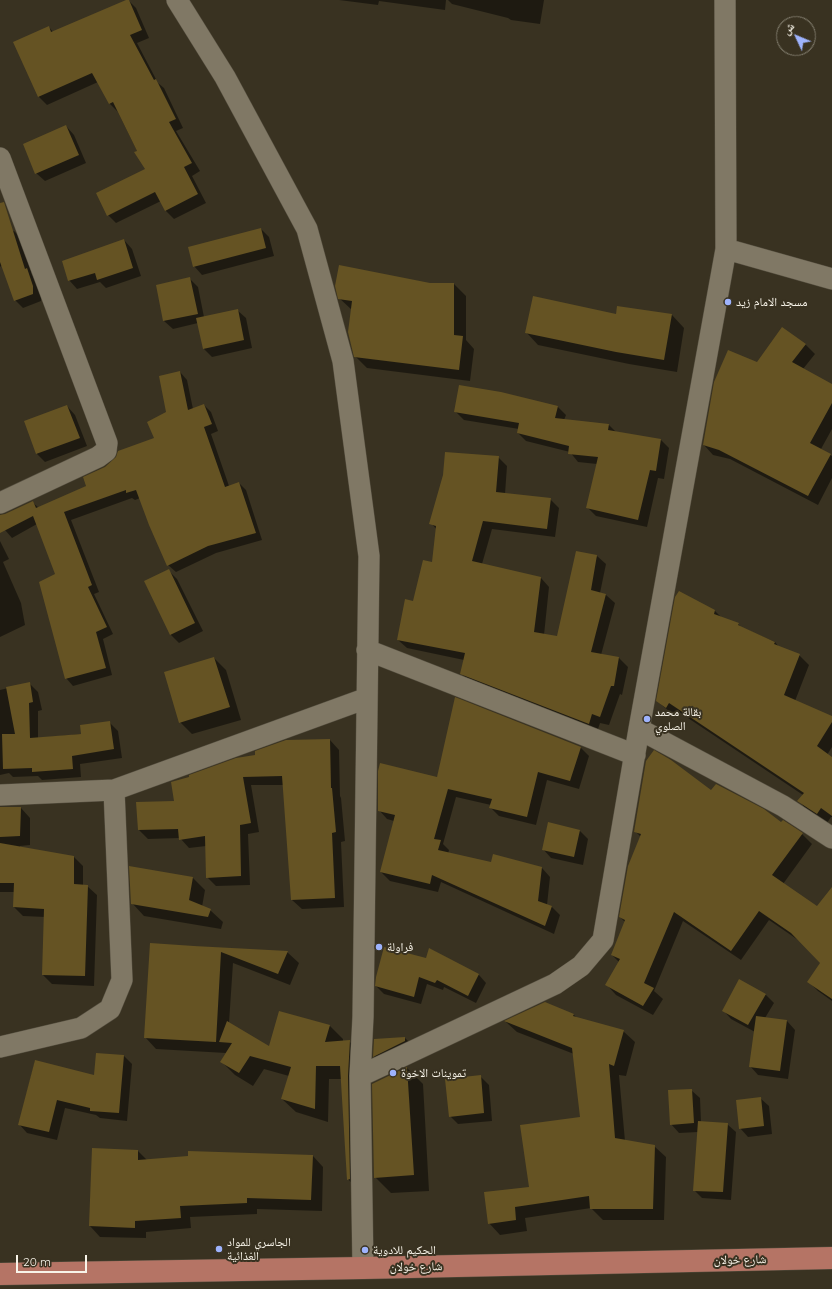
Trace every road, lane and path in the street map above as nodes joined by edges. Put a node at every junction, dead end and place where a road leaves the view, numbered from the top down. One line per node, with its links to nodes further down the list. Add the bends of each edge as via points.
1 (177, 0): 7 (street, via 225,76 307,229 343,361 369,556)
2 (725, 0): 4 (street)
3 (0, 158): 6 (street, via 107,443 106,451 98,457)
4 (726, 249): 5 (street); 9 (street)
5 (832, 279)
6 (0, 503)
7 (367, 650): 8 (street); 10 (street)
8 (367, 698): 11 (street); 15 (street)
9 (639, 729): 10 (street); 13 (street, via 783,806)
10 (635, 755): 15 (street, via 603,940 581,966 555,984)
11 (114, 790): 12 (street); 14 (street, via 122,980 110,1010 81,1028)
12 (0, 795)
13 (832, 838)
14 (0, 1047)
15 (360, 1076): 17 (street)
16 (832, 1258): 17 (main road, شارع خولان)
17 (363, 1268): 18 (main road, شارع خولان)
18 (0, 1274)

